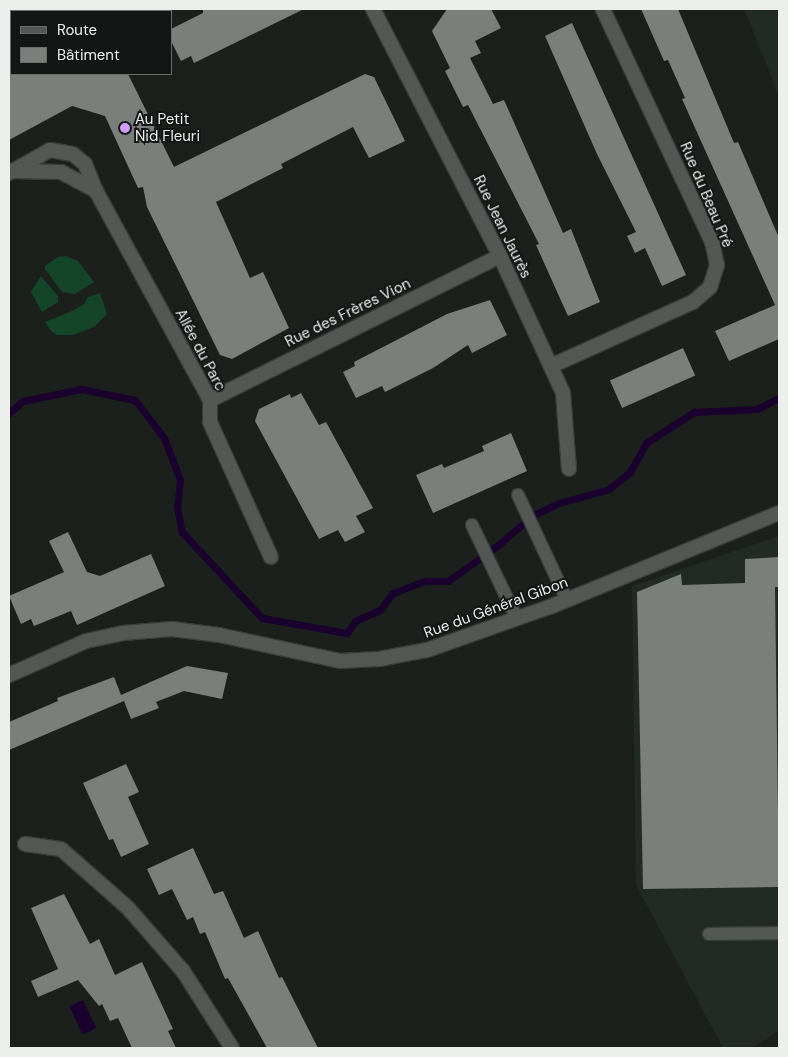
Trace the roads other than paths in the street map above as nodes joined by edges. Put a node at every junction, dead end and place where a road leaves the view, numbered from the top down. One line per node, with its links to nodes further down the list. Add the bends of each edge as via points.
1 (373, 9): 5 (street, Rue Jean Jaurès)
2 (603, 9): 6 (street, Rue du Beau Pré, via 712,242 717,265 710,287 693,302)
3 (11, 172): 4 (street, via 48,169); 4 (street, Allée du Parc, via 50,150 73,154 85,164)
4 (96, 191): 7 (street, Allée du Parc)
5 (500, 256): 6 (street, Rue Jean Jaurès); 7 (street, Rue des Frères Vion)
6 (551, 366): 8 (street, Rue Jean Jaurès, via 563,393)
7 (210, 400): 12 (street, Allée du Parc, via 210,422)
8 (569, 469)
9 (518, 495): 13 (lane)
10 (779, 513): 13 (street, Rue du Général Gibon)
11 (472, 525): 14 (lane)
12 (270, 557)
13 (567, 600): 14 (street, Rue du Général Gibon)
14 (517, 619): 15 (street, Rue du Général Gibon, via 427,650 379,659 340,660 219,635 172,629 123,633 86,641)
15 (9, 675)
16 (25, 844): 19 (street, via 61,849 128,908 183,971)
17 (709, 934): 18 (lane)
18 (779, 934)
19 (232, 1048)

